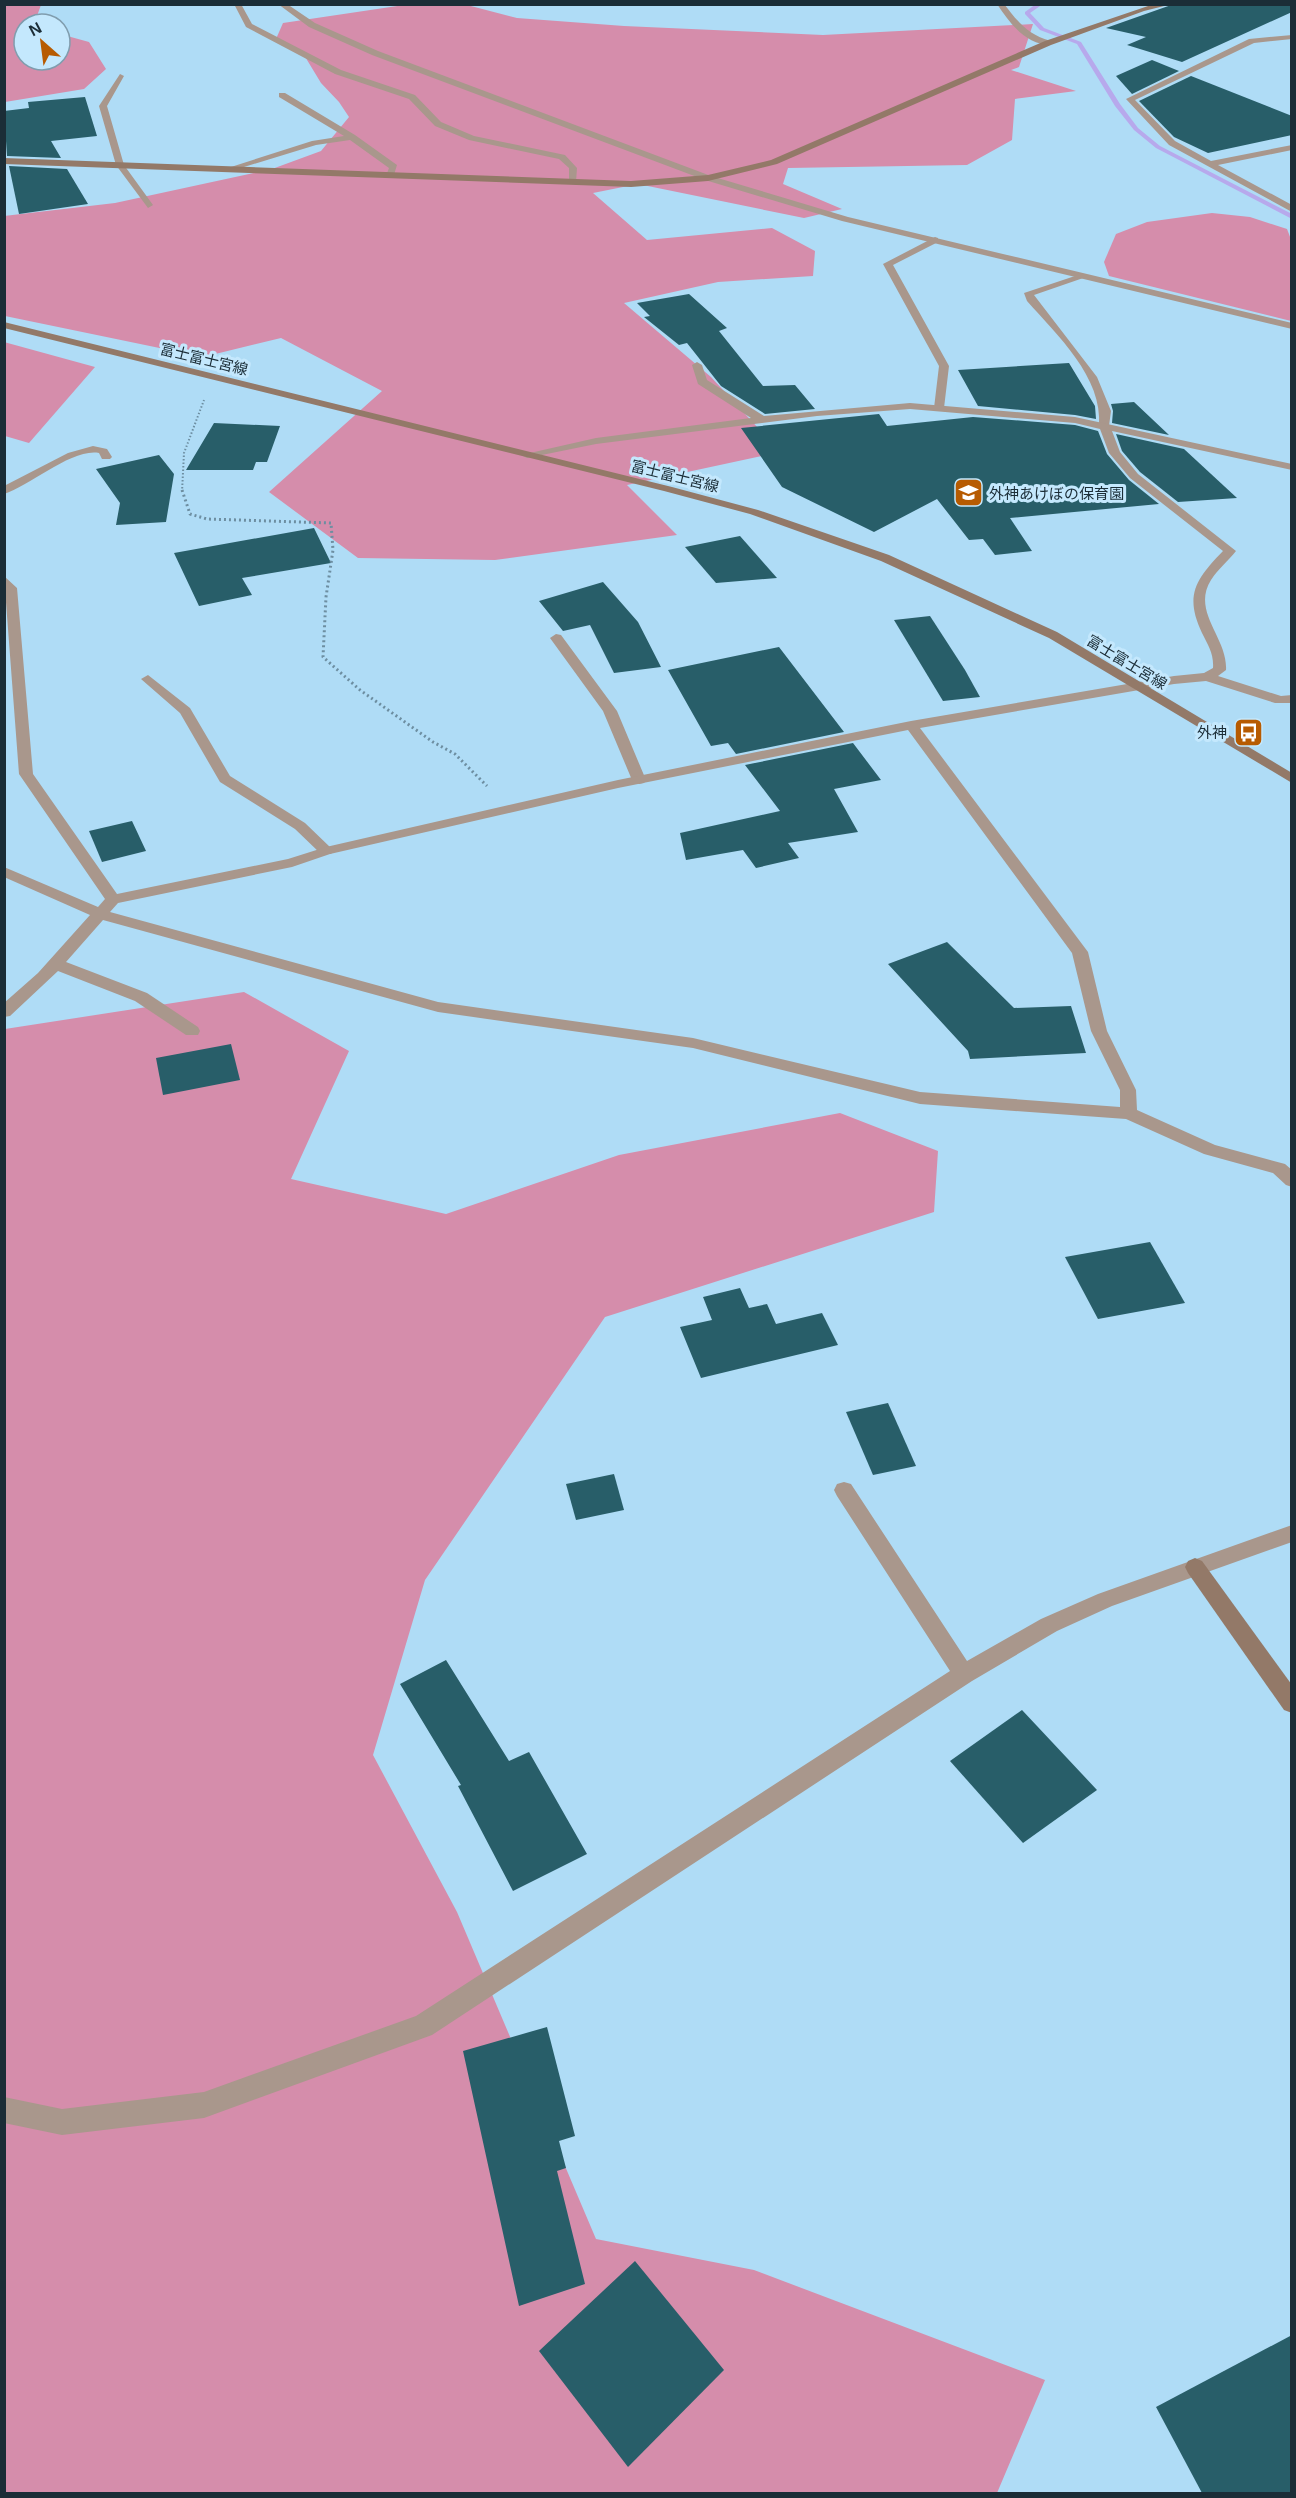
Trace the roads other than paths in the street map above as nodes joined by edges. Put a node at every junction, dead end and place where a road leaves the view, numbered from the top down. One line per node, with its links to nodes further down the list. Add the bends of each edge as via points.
1 (237, 4): 17 (street, via 249,25 338,72 412,97 438,124 472,138 572,163)
2 (281, 4): 16 (street, via 312,25 375,53)
3 (1000, 4): 6 (street, via 1016,27)
4 (1169, 4): 6 (street, via 1142,9)
5 (1292, 37): 12 (street, via 1252,41 1130,99 1161,135)
6 (1048, 43): 16 (street, via 774,162)
7 (120, 76): 13 (street, via 103,106)
8 (282, 95): 9 (street)
9 (352, 137): 14 (street, via 315,143); 15 (street, via 394,167)
10 (1292, 147): 12 (street)
11 (4, 161): 13 (street)
12 (1210, 164): 19 (street)
13 (120, 165): 14 (street); 18 (street)
14 (234, 170): 15 (street)
15 (390, 176): 17 (street)
16 (708, 178): 17 (street, via 632,184); 20 (street, via 845,219)
17 (572, 182)
18 (148, 205)
19 (1292, 209)
20 (935, 240): 21 (street); 25 (street, via 888,264 944,366)
21 (1084, 276): 23 (street); 27 (street, via 1029,293 1071,345 1105,402)
22 (4, 325): 28 (street, 富士富士宮線)
23 (1292, 326)
24 (697, 365): 26 (street, via 702,382)
25 (939, 408): 26 (street, via 898,406); 27 (street)
26 (762, 420): 28 (street, via 596,441)
27 (1104, 426): 30 (street); 34 (street, via 1115,453 1134,476 1230,552 1204,577 1196,600 1221,654 1219,670)
28 (527, 455): 36 (street, 富士富士宮線, via 754,512 885,558 1053,635)
29 (106, 457): 31 (street, via 103,451 84,450)
30 (1292, 467)
31 (4, 491)
32 (4, 580): 43 (street, via 11,588 26,774)
33 (556, 638): 40 (street, via 610,711)
34 (1207, 677): 36 (street); 37 (street, via 1280,699)
35 (148, 679): 41 (street, via 185,711 225,780 300,826)
36 (1140, 686): 38 (street); 39 (street, 富士富士宮線)
37 (1292, 699)
38 (911, 725): 40 (street); 48 (street, via 1080,952 1100,1031 1128,1090)
39 (1292, 779)
40 (639, 780): 41 (street)
41 (326, 851): 43 (street, via 292,863)
42 (4, 871): 44 (street)
43 (113, 899): 44 (street)
44 (100, 914): 45 (street); 48 (street, via 438,1007 693,1043 920,1098)
45 (56, 964): 46 (street); 47 (street, via 141,996)
46 (4, 1012)
47 (192, 1031)
48 (1129, 1113): 49 (street, via 1210,1150)
49 (1285, 1166): 50 (street)
50 (1292, 1181)
51 (844, 1490): 54 (street)
52 (1292, 1533): 53 (street)
53 (1195, 1567): 54 (street, via 1048,1625); 55 (street)
54 (964, 1674): 56 (street, via 423,2026 204,2105 62,2122)
55 (1292, 1703)
56 (4, 2110)

